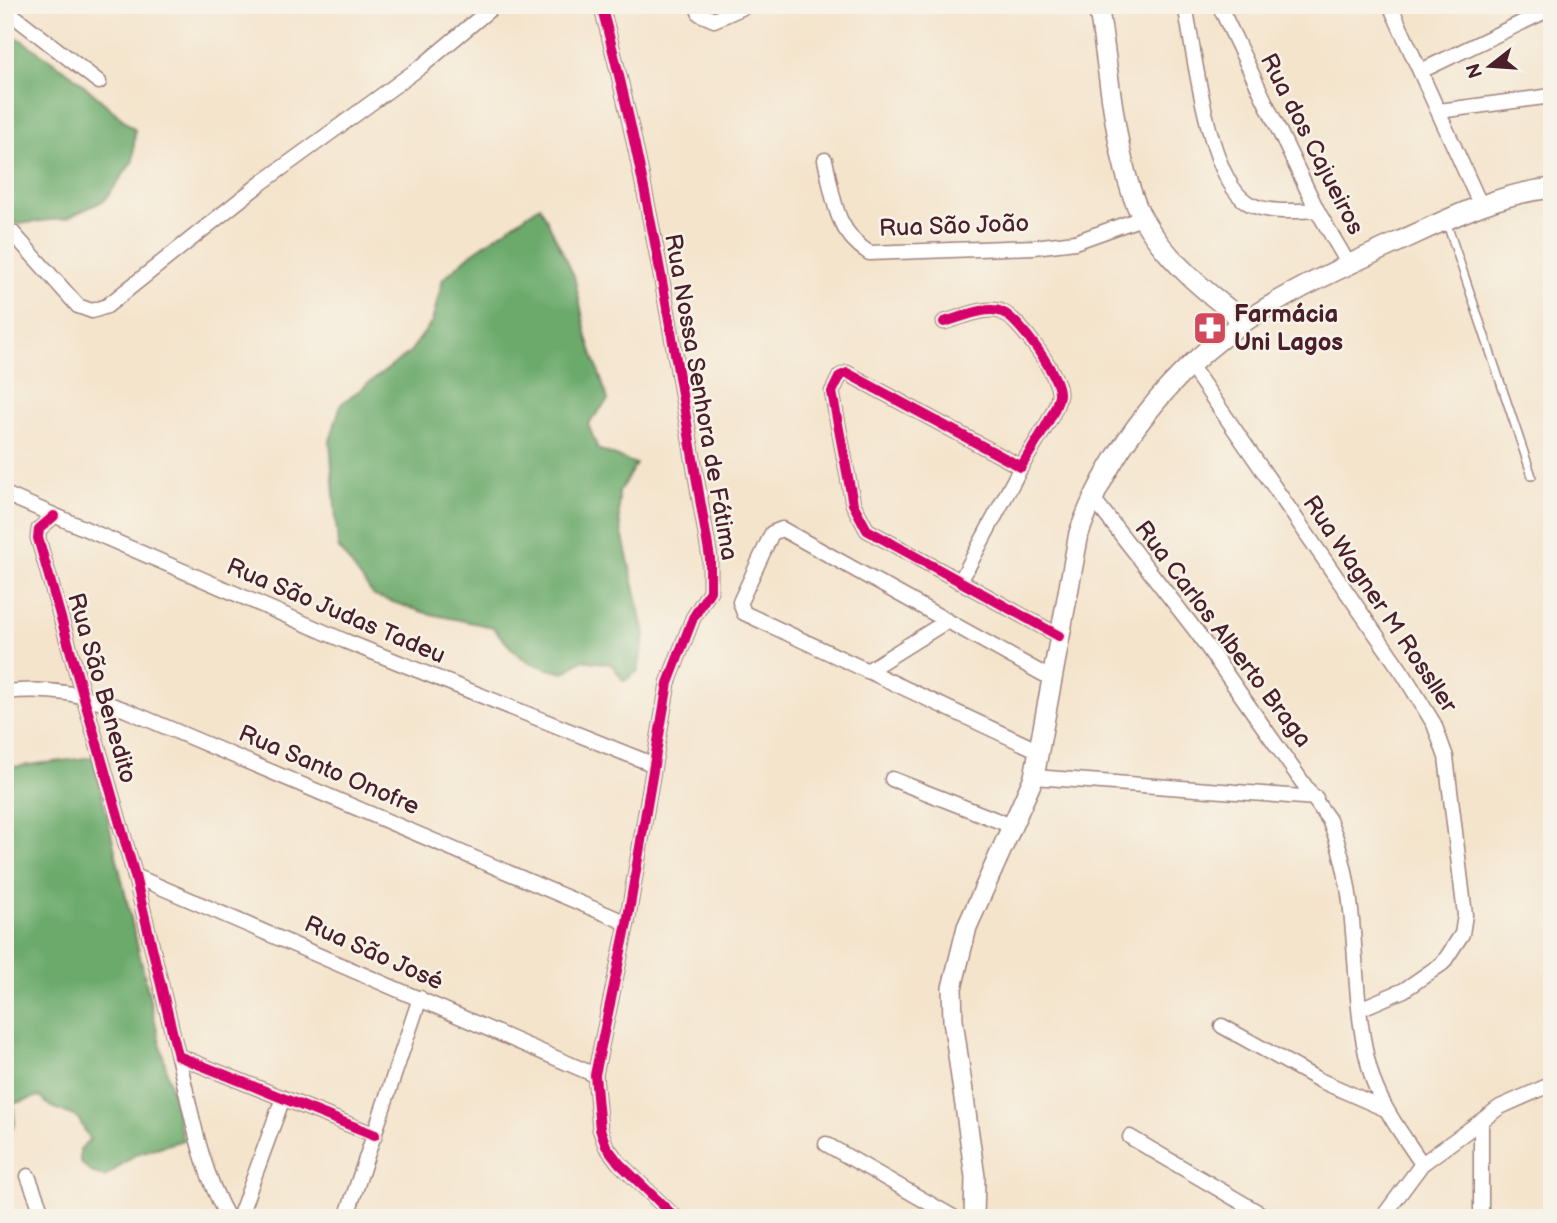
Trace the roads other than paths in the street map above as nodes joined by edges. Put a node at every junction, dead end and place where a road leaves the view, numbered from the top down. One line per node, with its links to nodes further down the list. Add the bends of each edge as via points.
1 (495, 5): 21 (street, via 107,306 92,311 78,306)
2 (601, 5): 39 (street, Rua Nossa Senhora de Fátima, via 668,315 710,558 710,591 693,618 668,683)
3 (696, 5): 4 (street, via 700,14 714,20)
4 (748, 5)
5 (1098, 5): 19 (main road, via 1118,130)
6 (1185, 5): 18 (street, via 1211,139 1237,194 1249,204 1269,210)
7 (1219, 5): 18 (street, Rua dos Cajueiros)
8 (1390, 5): 11 (street)
9 (1552, 8): 11 (street)
10 (5, 9): 12 (street)
11 (1421, 71): 14 (street)
12 (99, 82)
13 (1552, 96): 14 (street)
14 (1439, 111): 17 (street)
15 (825, 160): 19 (street, Rua São João, via 841,224 869,253 1047,246 1075,242)
16 (1552, 188): 17 (main road)
17 (1480, 204): 20 (main road)
18 (1317, 210): 22 (street, Rua dos Cajueiros)
19 (1142, 218): 23 (main road, via 1164,249)
20 (1446, 220): 22 (main road); 27 (lane)
21 (5, 229)
22 (1349, 265): 23 (main road)
23 (1244, 321): 25 (main road)
24 (944, 322): 26 (street, via 991,310 1002,312 1013,319 1056,380 1058,399)
25 (1190, 365): 29 (main road, via 1125,440); 47 (street, Rua Wagner M Rossller, via 1404,676 1444,749 1463,889 1462,934 1443,963 1426,977)
26 (1021, 467): 31 (street); 31 (street, via 847,373 834,382 832,392 858,518 867,530)
27 (1532, 476)
28 (5, 494): 30 (street, Rua São Judas Tadeu)
29 (1092, 497): 33 (main road, via 1072,564); 42 (street, Rua Carlos Alberto Braga)
30 (54, 516): 37 (street, Rua São Benedito, via 39,529 38,538); 39 (street, Rua São Judas Tadeu, via 345,641)
31 (960, 582): 33 (street)
32 (947, 621): 34 (street); 34 (street, via 782,529 774,531 740,601 744,613); 35 (street)
33 (1059, 636): 35 (main road)
34 (867, 671): 38 (street)
35 (1052, 680): 38 (main road)
36 (5, 692): 37 (street, Rua Santo Onofre, via 36,689)
37 (80, 694): 44 (street, Rua São Benedito); 45 (street, Rua Santo Onofre, via 236,755)
38 (1039, 751): 40 (main road)
39 (653, 764): 45 (street, Rua Nossa Senhora de Fátima)
40 (1034, 777): 42 (street); 43 (main road)
41 (892, 779): 43 (street)
42 (1316, 798): 47 (street, Rua Carlos Alberto Braga, via 1342,856)
43 (1014, 827): 66 (main road, via 967,927 952,988 975,1177)
44 (135, 876): 46 (street, Rua São José); 49 (street, Rua São Benedito)
45 (627, 923): 50 (street, Rua Nossa Senhora de Fátima)
46 (420, 998): 50 (street, Rua São José); 55 (street)
47 (1362, 1009): 53 (street, Rua Carlos Alberto Braga, via 1367,1056)
48 (1222, 1026): 53 (street, via 1319,1080)
49 (178, 1056): 52 (street); 61 (street, Rua São Benedito, via 202,1159)
50 (595, 1075): 64 (street, Rua Nossa Senhora de Fátima, via 606,1146)
51 (1552, 1084): 54 (street, via 1500,1107)
52 (283, 1098): 55 (street); 62 (street)
53 (1385, 1109): 58 (street, Rua Carlos Alberto Braga)
54 (1481, 1121): 58 (street); 69 (street)
55 (375, 1135): 63 (street)
56 (1130, 1137): 67 (street)
57 (826, 1144): 65 (street)
58 (1422, 1164): 68 (street)
59 (28, 1176): 60 (street)
60 (44, 1218)
61 (228, 1218)
62 (239, 1218)
63 (346, 1218)
64 (676, 1218)
65 (955, 1218)
66 (974, 1218)
67 (1268, 1218)
68 (1382, 1218)
69 (1481, 1218)

